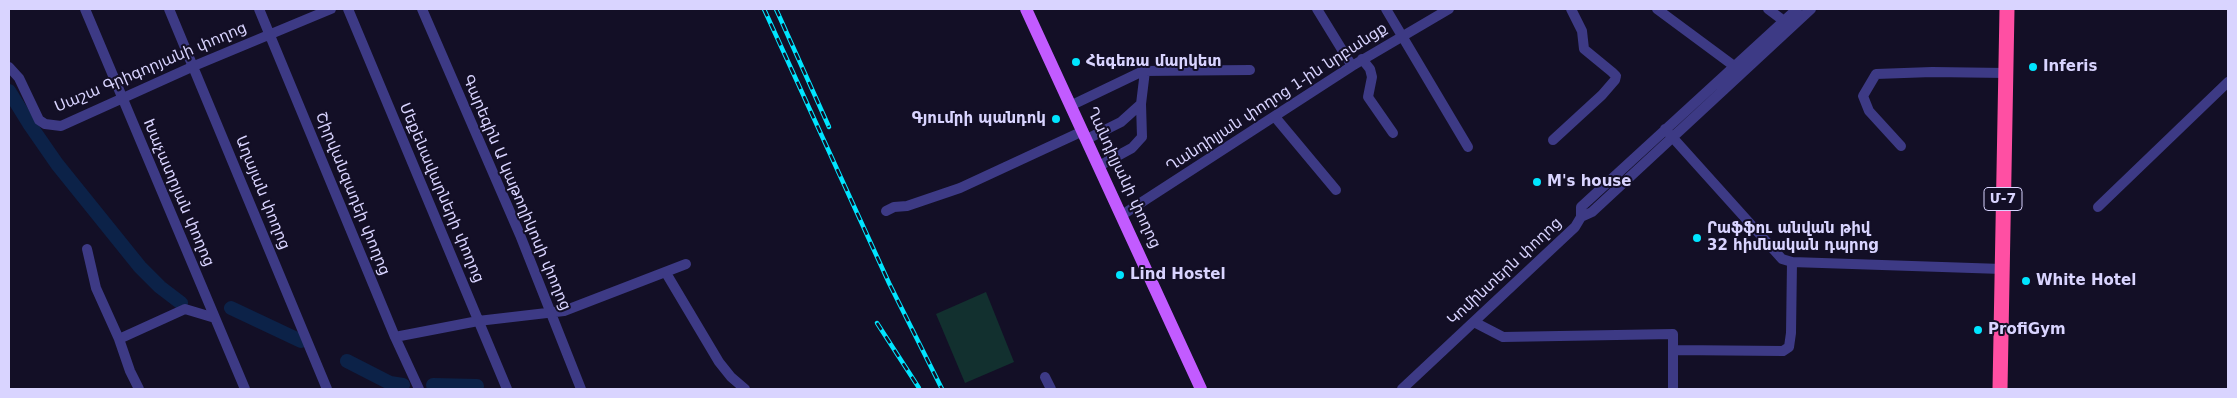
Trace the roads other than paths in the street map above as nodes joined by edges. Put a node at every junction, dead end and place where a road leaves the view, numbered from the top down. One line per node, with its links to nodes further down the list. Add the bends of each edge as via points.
1 (85, 9): 29 (street, Խաչատրյան փողոց)
2 (169, 9): 21 (street, Աղայան փողոց)
3 (259, 9): 18 (street, Շիրվանզադեի փողոց)
4 (331, 9): 18 (street, Սաշա Գրիգորյանի փողոց)
5 (348, 9): 51 (street, Մեքենավարների փողոց)
6 (422, 9): 49 (street, Գարեգին Ա կաթողիկոսի փողոց)
7 (1026, 9): 31 (main road, Ղանդիլյանի փողոց)
8 (1317, 9): 22 (street)
9 (1386, 9): 19 (street)
10 (1449, 9): 19 (street, Ղանդիլյան փողոց 1-ին նրբանցք)
11 (1571, 9): 36 (street, via 1582,31 1584,49 1616,76 1602,95)
12 (1657, 9): 23 (street)
13 (1768, 9): 17 (street)
14 (1797, 9): 17 (street)
15 (1811, 9): 34 (street)
16 (2007, 9): 27 (highway, Մ-7)
17 (1784, 21): 23 (street)
18 (269, 34): 21 (street, Սաշա Գրիգորյանի փողոց); 53 (street, Շիրվանզադեի փողոց)
19 (1401, 35): 20 (street, Ղանդիլյան փողոց 1-ին նրբանցք); 38 (street)
20 (1362, 59): 22 (street, Ղանդիլյան փողոց 1-ին նրբանցք); 33 (street, via 1372,77 1368,97)
21 (194, 66): 29 (street, Սաշա Գրիգորյանի փողոց); 59 (street, Աղայան փողոց)
22 (1352, 66): 32 (street, Ղանդիլյան փողոց 1-ին նրբանցք)
23 (1734, 66): 34 (street)
24 (9, 67): 29 (street, Սաշա Գրիգորյանի փողոց, via 19,78 35,114 45,124 61,126)
25 (1250, 70): 26 (street)
26 (1145, 71): 30 (street); 31 (street)
27 (2006, 74): 37 (street, via 1876,74 1863,96 1869,111); 47 (highway, Մ-7)
28 (2228, 82): 41 (street)
29 (122, 98): 50 (street, Խաչատրյան փողոց)
30 (1141, 104): 35 (street, via 1121,122); 39 (street, via 1142,137 1132,148)
31 (1072, 106): 35 (main road, Ղանդիլյանի փողոց)
32 (1275, 117): 40 (street); 43 (street, Ղանդիլյան փողոց 1-ին նրբանցք)
33 (1393, 133)
34 (1669, 133): 45 (street, via 1782,259); 52 (street, Կոմինտերն փողոց, via 1592,212 1581,217 1575,227)
35 (1085, 135): 39 (main road, Ղանդիլյանի փողոց); 42 (street, via 960,188)
36 (1553, 140)
37 (1901, 146)
38 (1468, 147)
39 (1100, 166): 43 (main road, Ղանդիլյանի փողոց)
40 (1336, 190)
41 (2098, 207)
42 (886, 211)
43 (1122, 215): 65 (main road, Ղանդիլյանի փողոց)
44 (87, 248): 54 (street, via 96,288)
45 (1792, 262): 47 (street); 55 (street, via 1790,347 1783,351)
46 (686, 264): 48 (street)
47 (2002, 268): 68 (highway, Մ-7)
48 (666, 273): 49 (street, via 564,311); 63 (street, via 719,362)
49 (550, 311): 51 (street); 62 (street, Գարեգին Ա կաթողիկոսի փողոց)
50 (215, 318): 54 (street, via 185,309); 58 (street, Խաչատրյան փողոց)
51 (478, 321): 53 (street); 61 (street, Մեքենավարների փողոց)
52 (1474, 322): 55 (street, via 1503,337 1672,334); 66 (street, Կոմինտերն փողոց)
53 (395, 338): 60 (street, Շիրվանզադեի փողոց)
54 (120, 339): 57 (street)
55 (1672, 350): 67 (street)
56 (1045, 377): 64 (street)
57 (139, 389)
58 (245, 389)
59 (327, 389)
60 (419, 389)
61 (507, 389)
62 (581, 389)
63 (745, 389)
64 (1051, 389)
65 (1201, 389)
66 (1402, 389)
67 (1673, 389)
68 (2000, 389)

